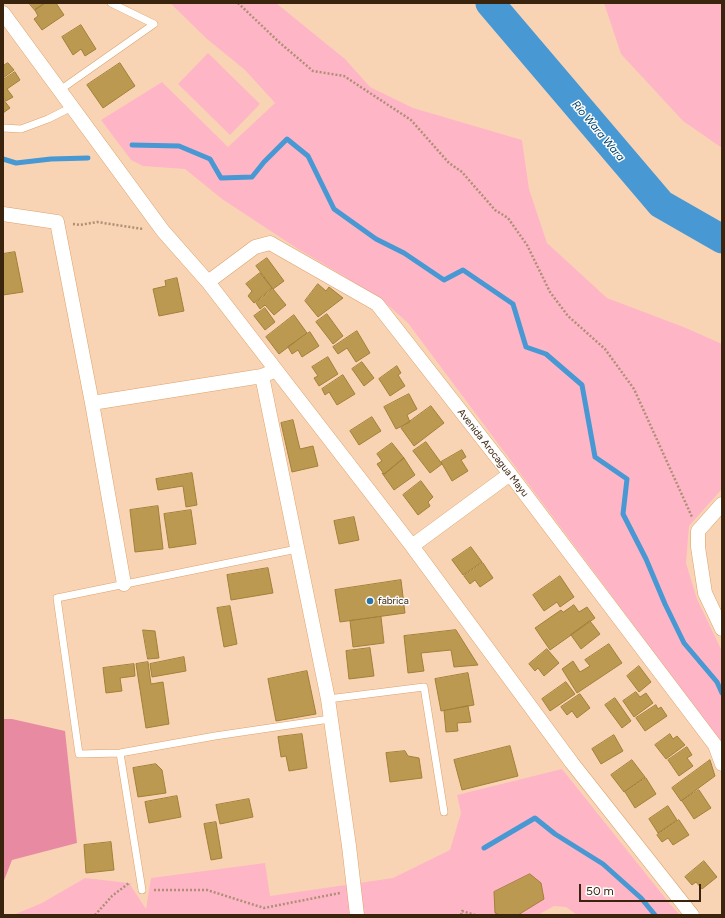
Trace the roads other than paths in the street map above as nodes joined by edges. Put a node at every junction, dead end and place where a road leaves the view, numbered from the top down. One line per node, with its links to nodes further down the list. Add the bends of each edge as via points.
1 (111, 3): 3 (lane, via 154,24)
2 (3, 13): 3 (street)
3 (60, 90): 4 (street)
4 (72, 107): 5 (lane, via 21,129); 7 (street, via 162,231)
5 (3, 128)
6 (3, 214): 10 (street, via 57,222)
7 (208, 282): 8 (street); 11 (street, Avenida Arocagua Mayu, via 255,247 270,243 377,304)
8 (276, 370): 9 (street); 13 (street)
9 (262, 376): 10 (street); 14 (street)
10 (92, 402): 15 (street)
11 (510, 474): 13 (street); 20 (street, Avenida Arocagua Mayu, via 715,745)
12 (722, 504): 16 (street, via 698,531 705,593)
13 (412, 546): 24 (street, via 572,763)
14 (297, 549): 15 (lane); 17 (street)
15 (124, 584): 19 (lane, via 57,598 79,754)
16 (722, 629)
17 (328, 699): 18 (street); 21 (lane, via 424,688)
18 (330, 718): 19 (lane); 23 (street)
19 (120, 753): 22 (lane)
20 (722, 764)
21 (444, 812)
22 (142, 890)
23 (357, 915)
24 (692, 915)

